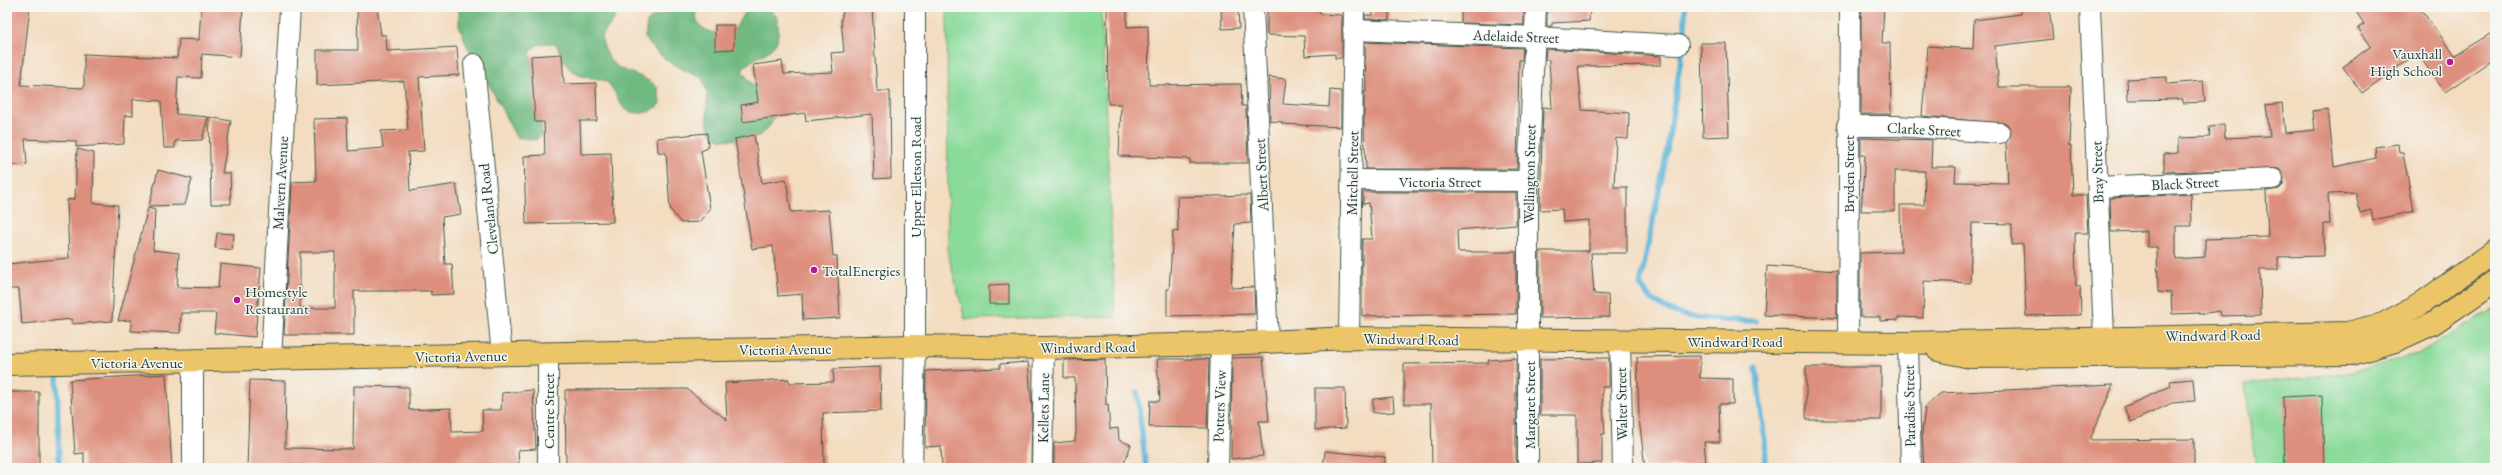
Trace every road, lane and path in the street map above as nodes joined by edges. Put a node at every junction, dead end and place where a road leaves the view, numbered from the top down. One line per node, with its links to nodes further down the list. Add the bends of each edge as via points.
1 (290, 7): 32 (street, Malvern Avenue)
2 (915, 7): 28 (street, Upper Elletson Road)
3 (1253, 7): 25 (street, Albert Street)
4 (1354, 7): 8 (street, Mitchell Street)
5 (1536, 7): 9 (street, Wellington Street)
6 (1850, 7): 12 (street, Bryden Street)
7 (2090, 7): 17 (street, Bray Street)
8 (1353, 30): 9 (street, Adelaide Street); 15 (street, Mitchell Street)
9 (1535, 36): 10 (street, Adelaide Street); 16 (street, Wellington Street)
10 (1678, 45)
11 (474, 64): 31 (street, Cleveland Road)
12 (1847, 126): 13 (street, Clarke Street, via 1896,126); 24 (street, Bryden Street)
13 (2000, 133)
14 (2273, 179): 17 (street, Black Street)
15 (1352, 180): 16 (street, Victoria Street); 21 (street, Mitchell Street)
16 (1528, 181): 23 (street, Wellington Street)
17 (2098, 187): 20 (street, Bray Street)
18 (2495, 251): 20 (main road, Windward Road, via 2419,305 2383,324 2348,333)
19 (2495, 281): 26 (main road, Windward Road, via 2432,324 2395,341 2352,354 1970,357)
20 (2104, 337): 26 (main road, Windward Road)
21 (1349, 338): 23 (main road, Windward Road); 25 (main road, Windward Road)
22 (1620, 341): 23 (main road, Windward Road); 24 (main road, Windward Road); 41 (street, Walter Street)
23 (1529, 342): 40 (street, Margaret Street)
24 (1848, 342): 26 (main road, Windward Road)
25 (1268, 343): 27 (main road, Windward Road)
26 (1908, 343): 42 (street, Paradise Street)
27 (1221, 344): 29 (main road, Windward Road); 39 (street, Potters View)
28 (915, 346): 29 (main road, Windward Road); 30 (main road, Victoria Avenue); 37 (street, Upper Elletson Road)
29 (1044, 348): 38 (street, Kellets Lane)
30 (548, 354): 31 (main road, Victoria Avenue); 36 (street, Centre Street)
31 (502, 355): 32 (main road, Victoria Avenue)
32 (271, 360): 33 (main road, Victoria Avenue)
33 (193, 362): 34 (main road, Victoria Avenue); 35 (street)
34 (7, 364)
35 (193, 468)
36 (548, 468)
37 (912, 468)
38 (1042, 468)
39 (1218, 468)
40 (1528, 468)
41 (1623, 468)
42 (1911, 468)

